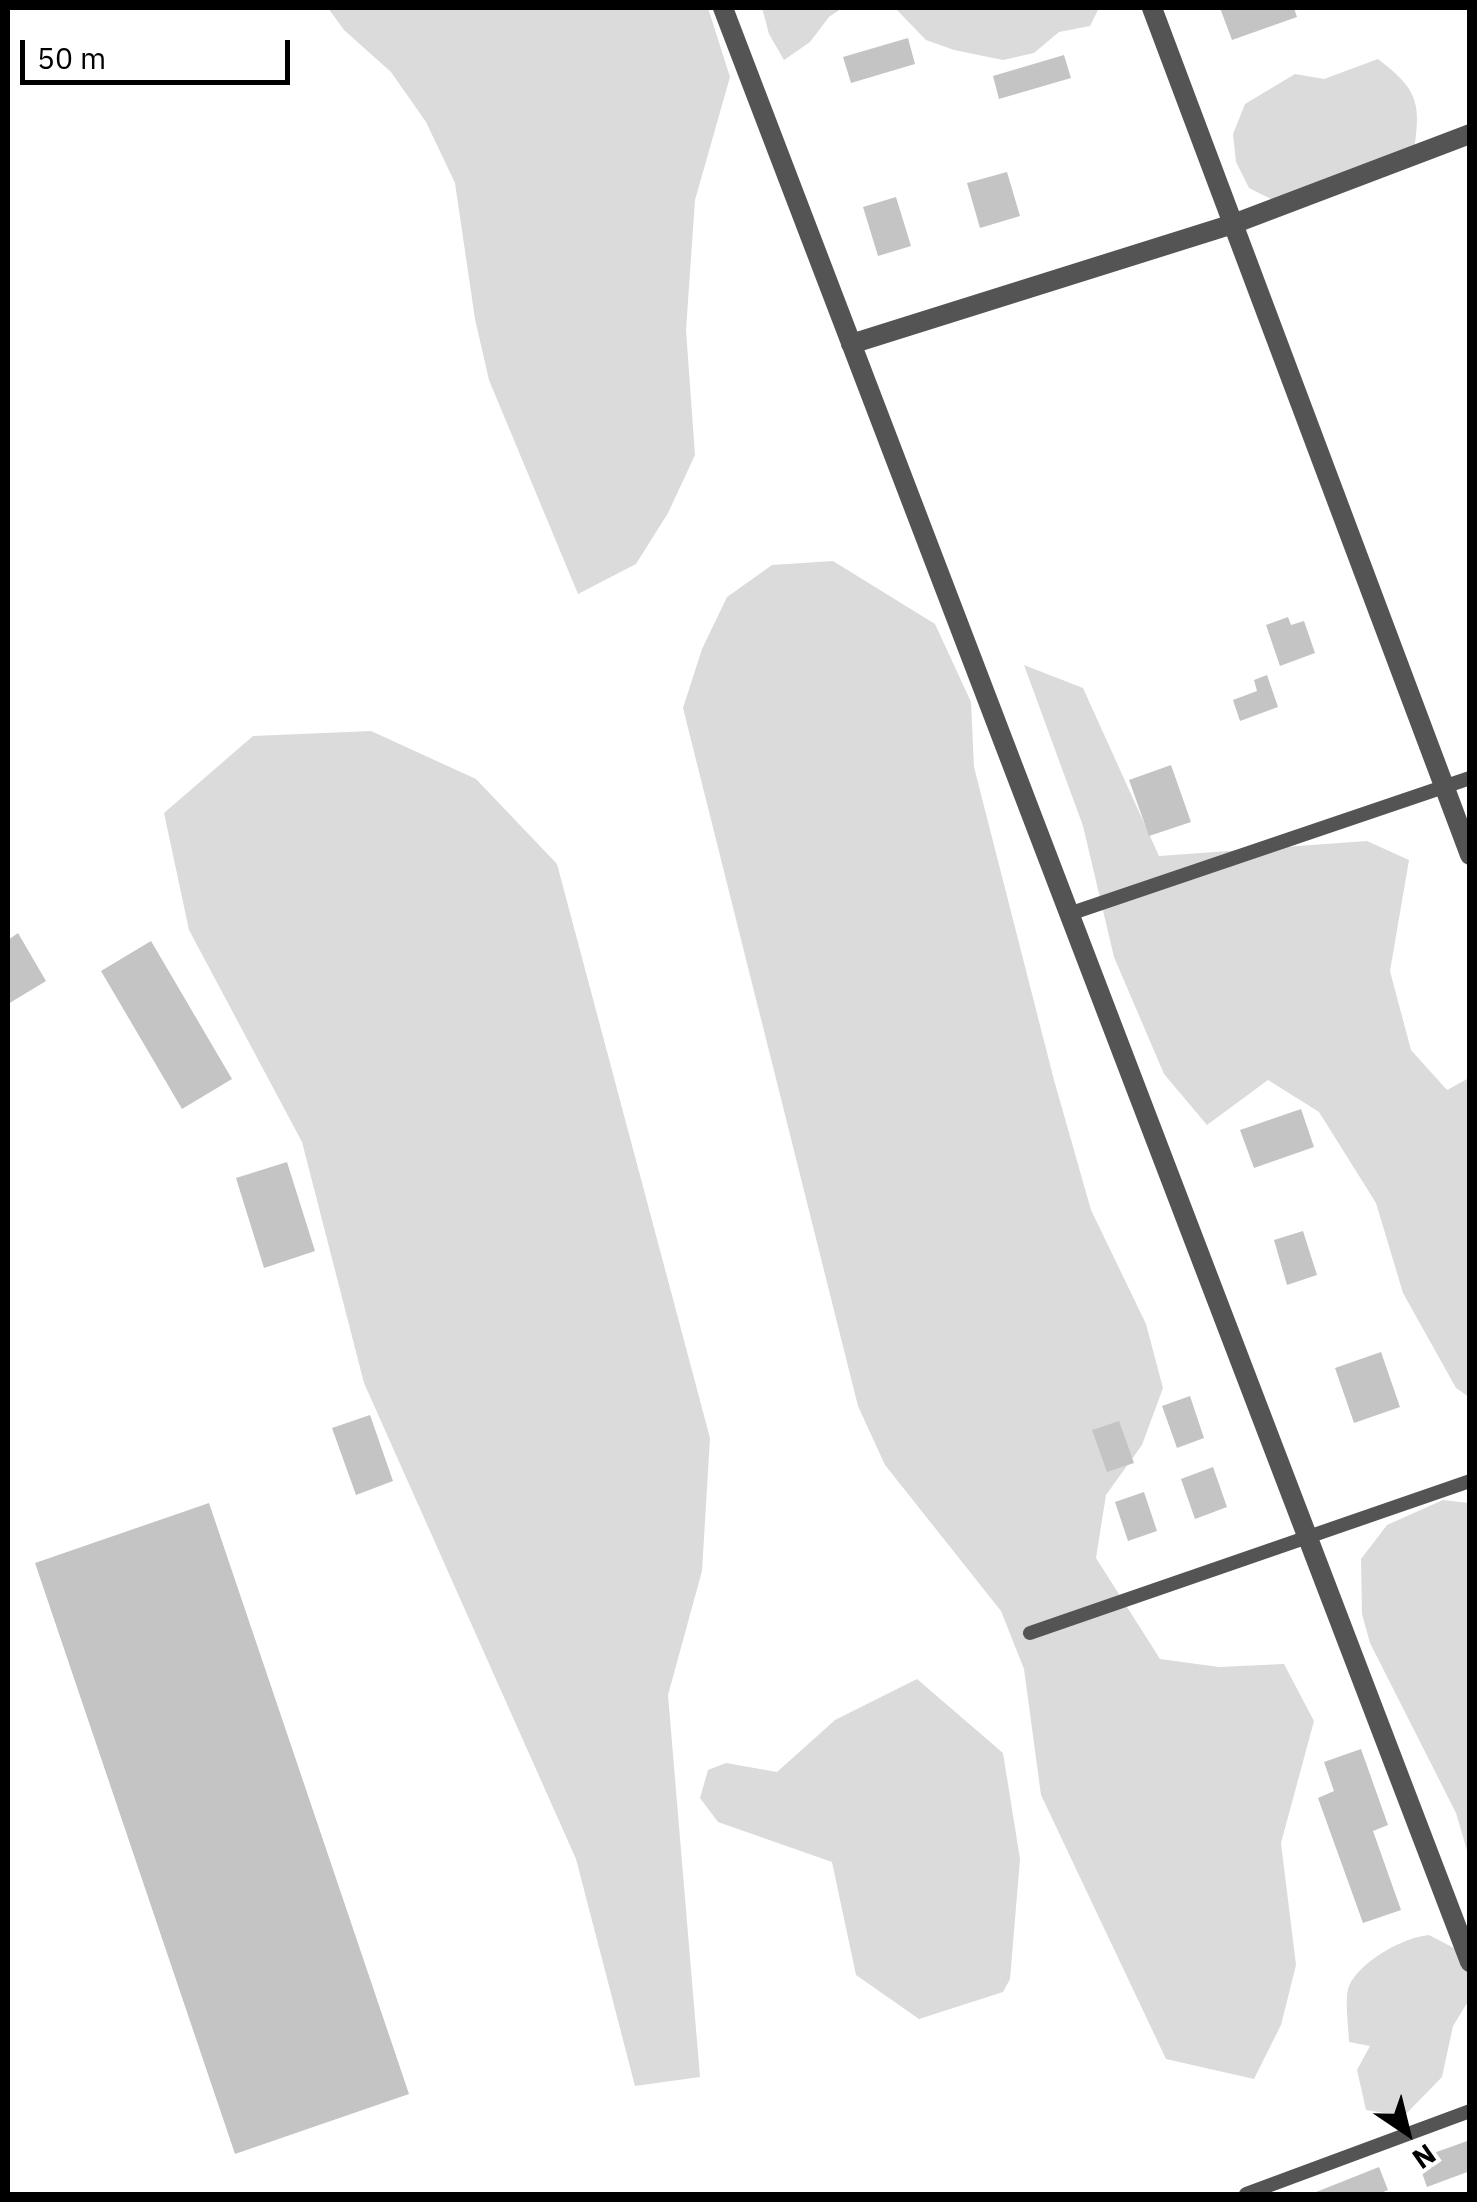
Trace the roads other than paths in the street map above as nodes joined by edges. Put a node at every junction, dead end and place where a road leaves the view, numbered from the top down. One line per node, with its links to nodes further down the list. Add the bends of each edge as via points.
1 (722, 8): 5 (street)
2 (1152, 8): 4 (street)
3 (1470, 134): 4 (street)
4 (1234, 224): 5 (street); 7 (street)
5 (851, 344): 9 (street)
6 (1470, 778): 7 (lane)
7 (1444, 787): 8 (street); 9 (lane)
8 (1470, 854)
9 (1070, 914): 11 (street)
10 (1470, 1481): 11 (lane)
11 (1308, 1537): 12 (lane); 13 (street)
12 (1030, 1633)
13 (1470, 1962)
14 (1470, 2111): 15 (lane)
15 (1246, 2194)

